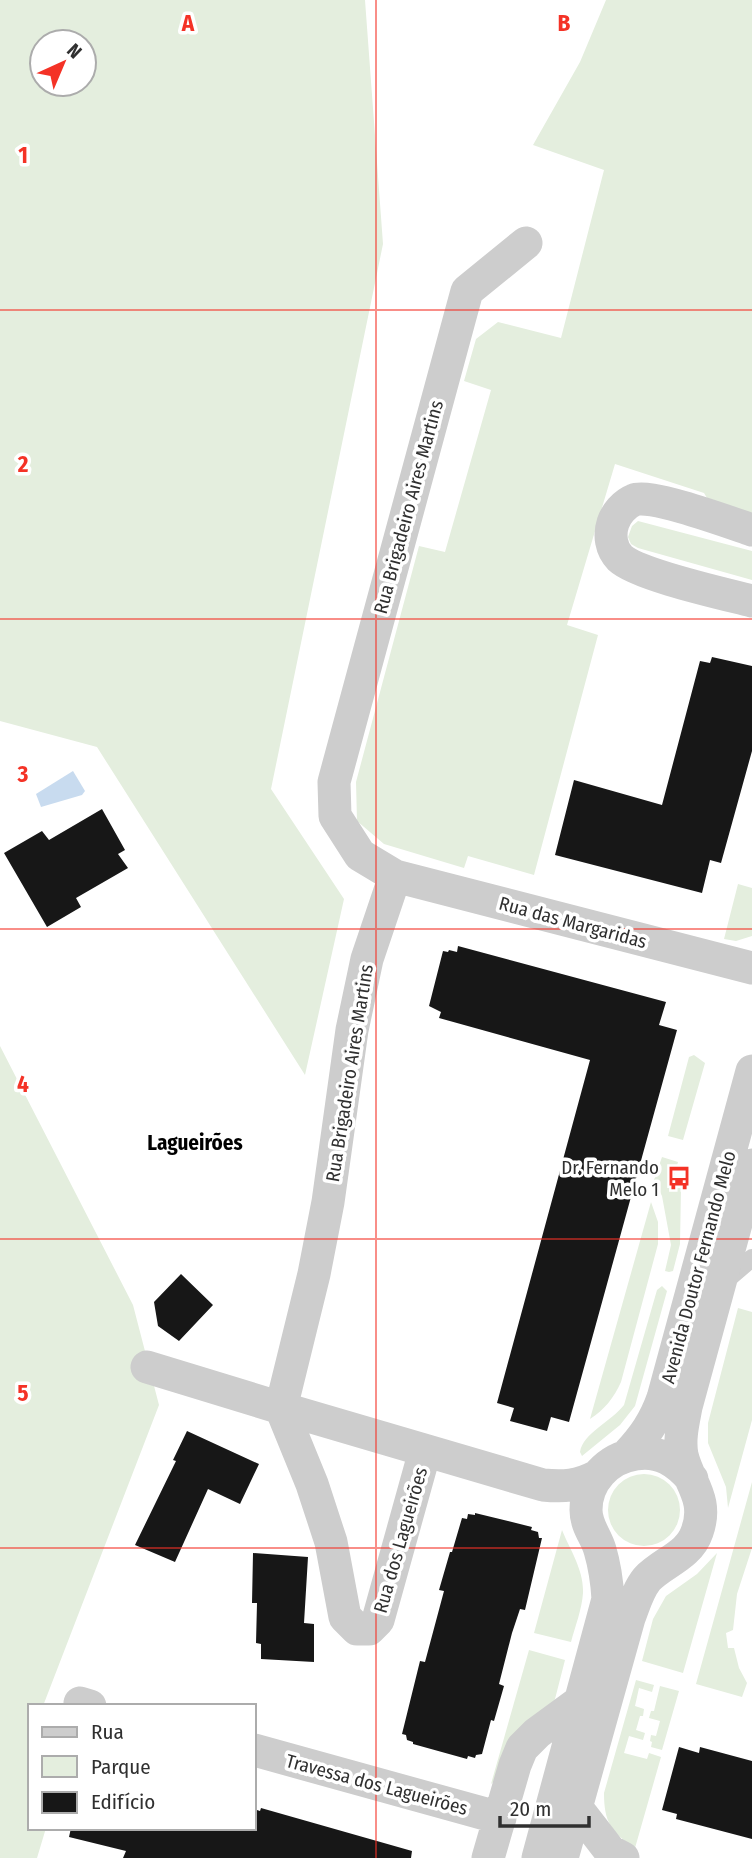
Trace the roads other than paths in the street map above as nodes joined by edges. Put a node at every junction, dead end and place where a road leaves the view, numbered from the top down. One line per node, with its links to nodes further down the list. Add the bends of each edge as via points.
1 (526, 243): 4 (street, Rua Brigadeiro Aires Martins, via 467,291 334,782 335,816 360,855)
2 (752, 530): 3 (street, via 659,501 635,499 621,509 612,524 611,542 620,558 639,570)
3 (752, 601)
4 (395, 876): 5 (street, Rua das Margaridas); 11 (street, Rua Brigadeiro Aires Martins, via 367,959 352,1030 328,1202)
5 (752, 968)
6 (752, 1071): 13 (street, Avenida Doutor Fernando Melo, via 663,1398 647,1434)
7 (752, 1164): 9 (street, Avenida Doutor Fernando Melo)
8 (752, 1258): 9 (lane, Avenida Doutor Fernando Melo)
9 (719, 1286): 15 (street, Avenida Doutor Fernando Melo, via 681,1436 682,1455)
10 (147, 1367): 11 (street)
11 (281, 1408): 12 (street); 12 (street, Rua dos Lagueirões, via 331,1542 345,1617 357,1629 369,1629 378,1620)
12 (425, 1451): 16 (street)
13 (627, 1455): 14 (street, Avenida Doutor Fernando Melo); 15 (street, via 646,1452 664,1456)
14 (597, 1476): 16 (street, via 581,1484); 17 (street, via 586,1510)
15 (692, 1479): 18 (street, Avenida Doutor Fernando Melo, via 700,1496 696,1534 686,1550)
16 (543, 1485): 17 (street, via 577,1509)
17 (594, 1538): 18 (street, via 614,1559 632,1567); 19 (street, via 606,1573 608,1599)
18 (670, 1562): 21 (street, Avenida Doutor Fernando Melo, via 647,1579 629,1618)
19 (582, 1700): 22 (street, via 522,1748); 25 (street)
20 (256, 1751): 22 (street, Travessa dos Lagueirões)
21 (576, 1807): 23 (street); 26 (street, Avenida Doutor Fernando Melo)
22 (500, 1818): 24 (street)
23 (613, 1856)
24 (488, 1858)
25 (538, 1858)
26 (562, 1858)

